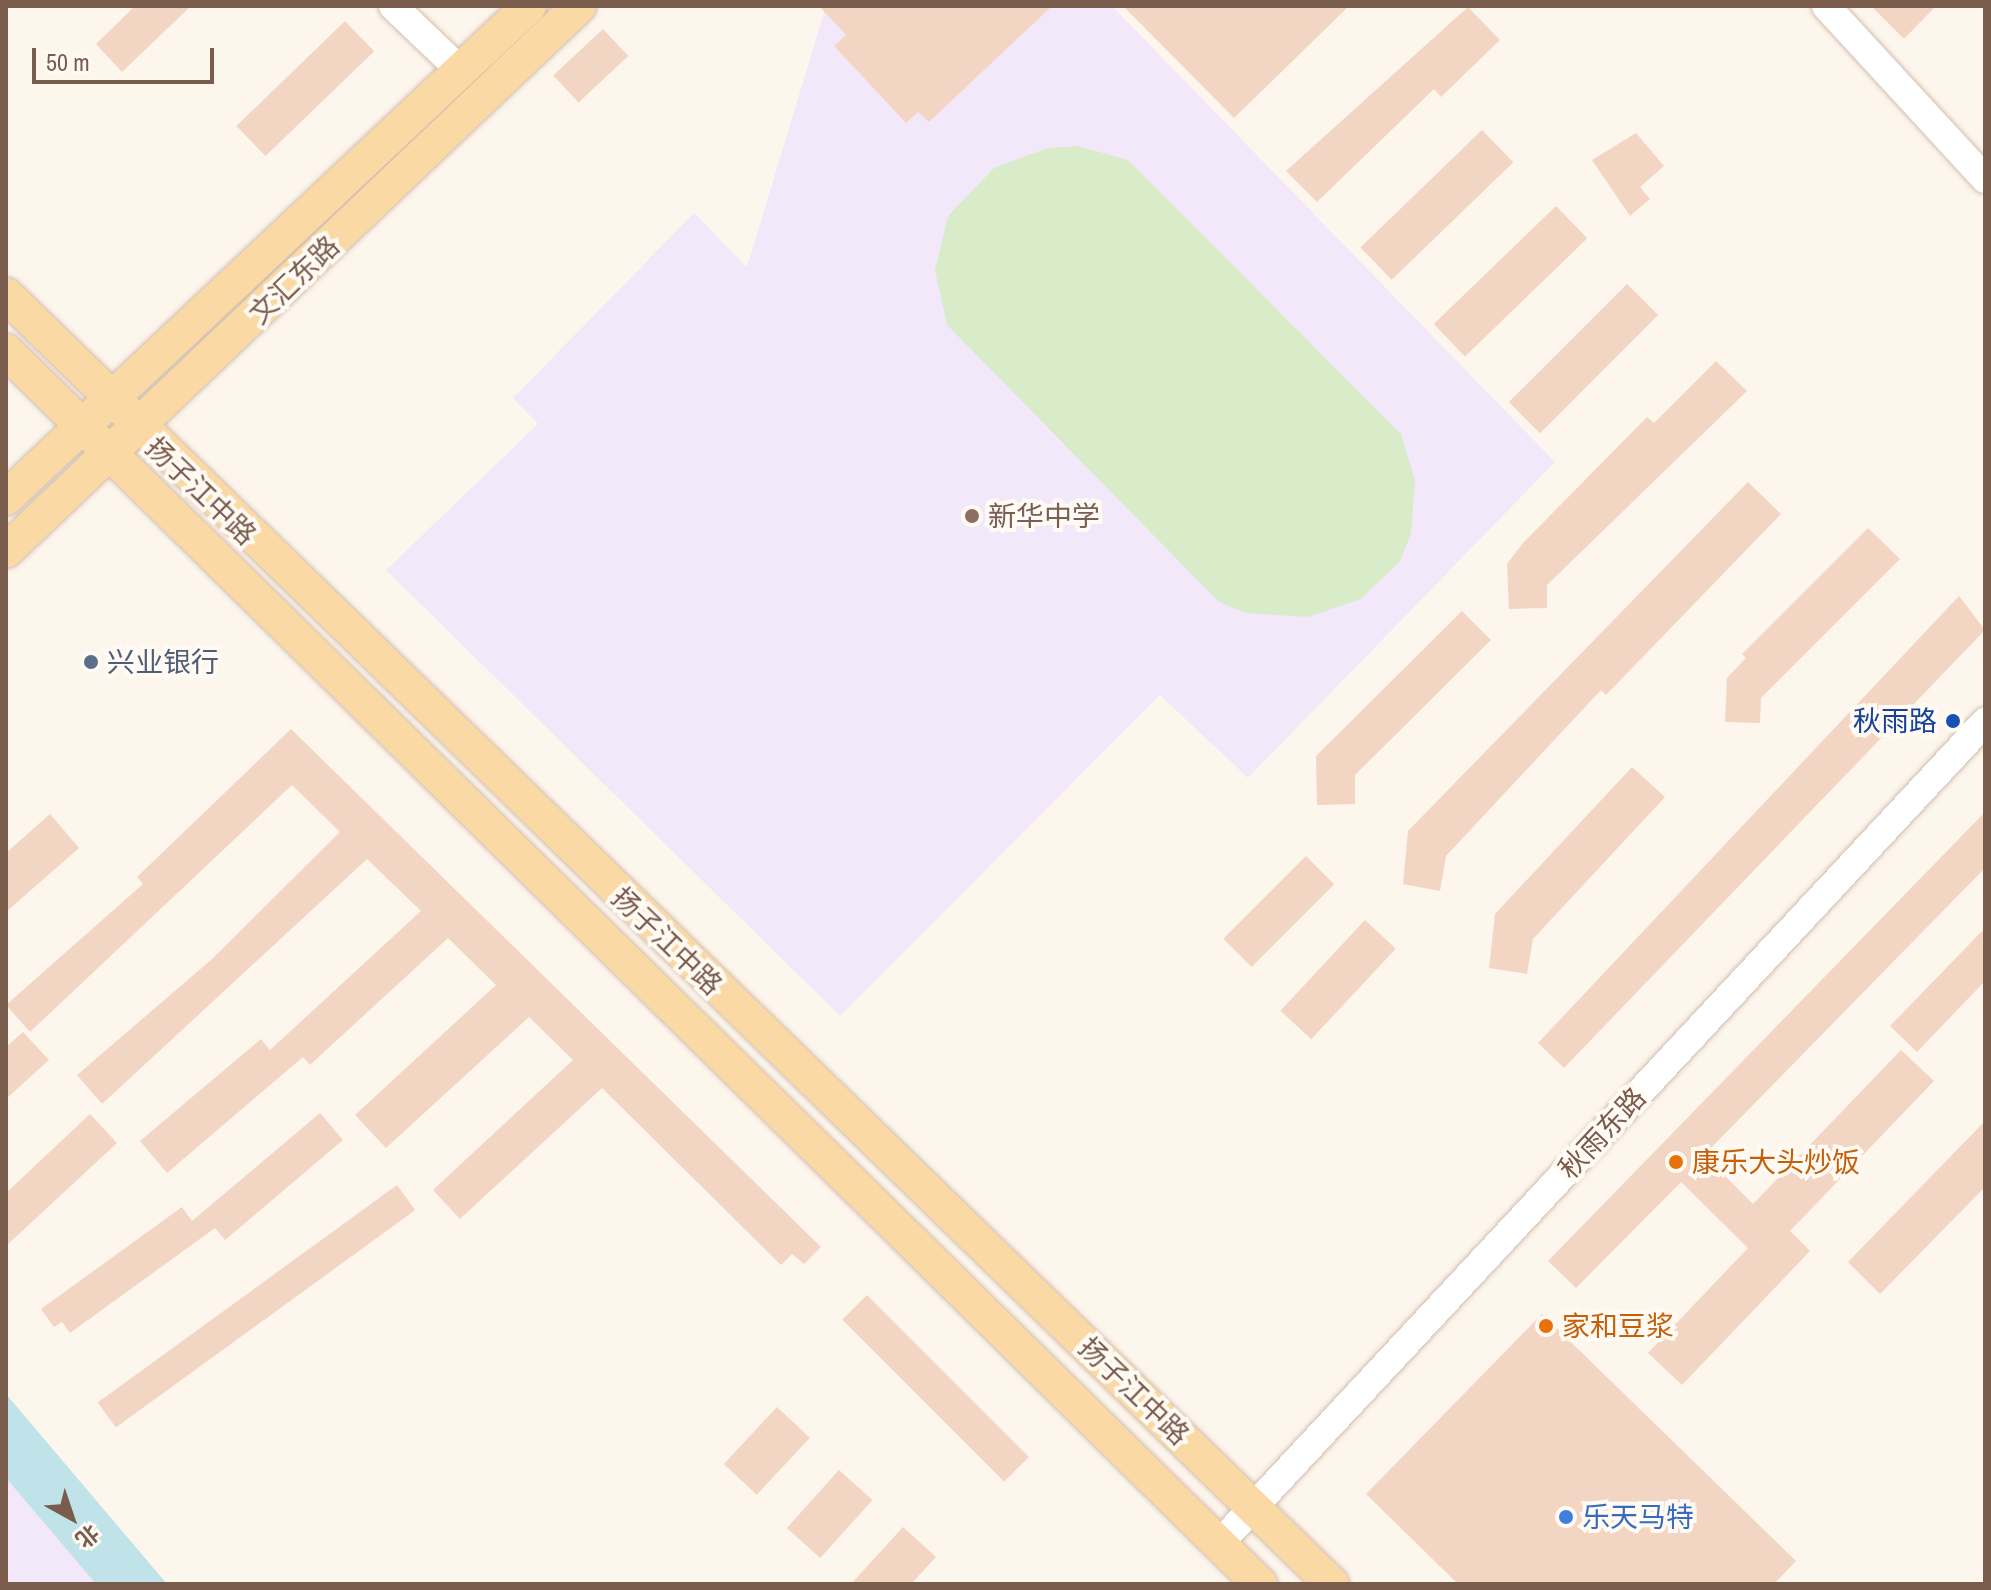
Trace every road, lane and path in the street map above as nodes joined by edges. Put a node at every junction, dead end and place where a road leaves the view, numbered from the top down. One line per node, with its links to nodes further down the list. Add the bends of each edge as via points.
1 (393, 6): 5 (street)
2 (529, 6): 5 (main road, 文汇东路)
3 (579, 6): 11 (main road, 文汇东路)
4 (1826, 6): 6 (street)
5 (462, 72): 9 (main road, 文汇东路)
6 (1985, 179)
7 (6, 295): 9 (main road, 扬子江中路)
8 (6, 351): 10 (main road, 扬子江中路)
9 (109, 403): 10 (main road, 文汇东路); 11 (main road, 扬子江中路)
10 (81, 429): 12 (main road, 扬子江中路); 13 (main road, 文汇东路)
11 (137, 429): 12 (main road, 文汇东路); 16 (main road, 扬子江中路)
12 (108, 456): 14 (main road, 文汇东路); 17 (main road, 扬子江中路)
13 (6, 498)
14 (6, 551)
15 (1985, 722): 16 (street, 秋雨东路)
16 (1254, 1507): 17 (street, 秋雨东路); 19 (main road, 扬子江中路)
17 (1219, 1544): 18 (main road, 扬子江中路)
18 (1260, 1584)
19 (1332, 1584)

